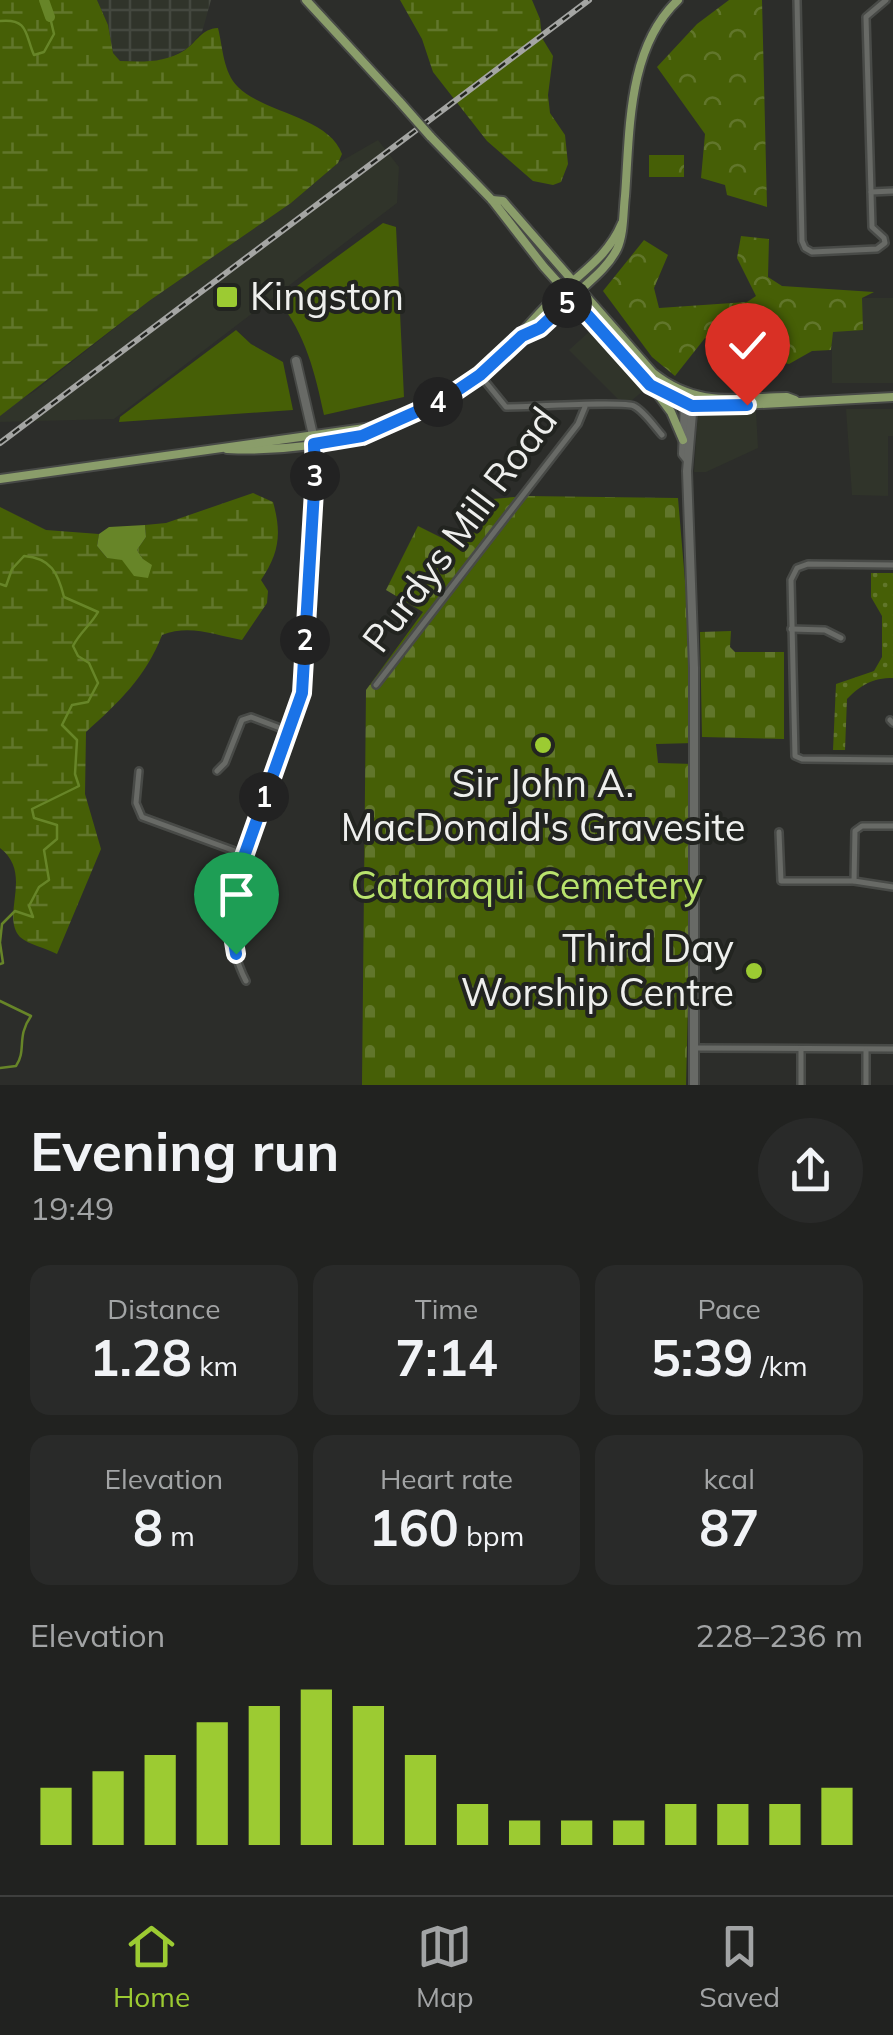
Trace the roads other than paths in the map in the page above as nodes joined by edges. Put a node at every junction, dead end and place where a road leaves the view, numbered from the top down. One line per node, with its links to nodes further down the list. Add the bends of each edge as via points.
1 (306, 0): 7 (main road, bridge)
2 (678, 0): 8 (main road, via 653,35 637,80)
3 (797, 0): 6 (street, via 805,248 882,247 884,238 872,226)
4 (886, 0): 6 (street, via 866,17)
5 (893, 191): 6 (street)
6 (871, 192)
7 (492, 200): 9 (main road, via 502,201); 10 (main road)
8 (622, 222): 9 (main road, via 604,254); 11 (main road, via 615,252)
9 (574, 280): 10 (main road); 11 (main road)
10 (564, 289): 12 (main road); 13 (main road)
11 (581, 289): 12 (main road); 18 (main road, via 653,374)
12 (572, 298): 13 (main road); 16 (main road)
13 (522, 336): 15 (main road)
14 (296, 361): 21 (main road)
15 (480, 375): 19 (street, via 506,407); 21 (main road, via 443,400 362,436)
16 (650, 385): 18 (main road); 22 (main road)
17 (893, 397): 18 (main road)
18 (689, 400): 22 (main road); 23 (main road)
19 (585, 407): 20 (street, via 635,406); 28 (street, Purdys Mill Road)
20 (662, 434)
21 (314, 439): 24 (main road); 29 (street, via 302,688)
22 (683, 440): 23 (main road)
23 (687, 459): 39 (main road)
24 (0, 479)
25 (893, 564): 26 (street, via 800,566 791,580)
26 (791, 629): 27 (street, via 825,630); 30 (street, via 795,756)
27 (841, 638)
28 (376, 685)
29 (288, 732): 31 (street, via 251,717 242,720); 35 (street)
30 (893, 760)
31 (218, 771)
32 (139, 772): 35 (street, via 136,803 142,817)
33 (893, 826): 36 (street, via 856,831)
34 (779, 832): 36 (street, via 781,881)
35 (242, 854): 38 (street, via 230,917)
36 (854, 881): 37 (street)
37 (893, 886)
38 (246, 982)
39 (694, 1048): 41 (street); 43 (main road)
40 (893, 1049): 42 (street)
41 (802, 1050): 42 (street); 44 (street)
42 (866, 1051): 45 (street)
43 (694, 1085)
44 (801, 1085)
45 (866, 1085)

